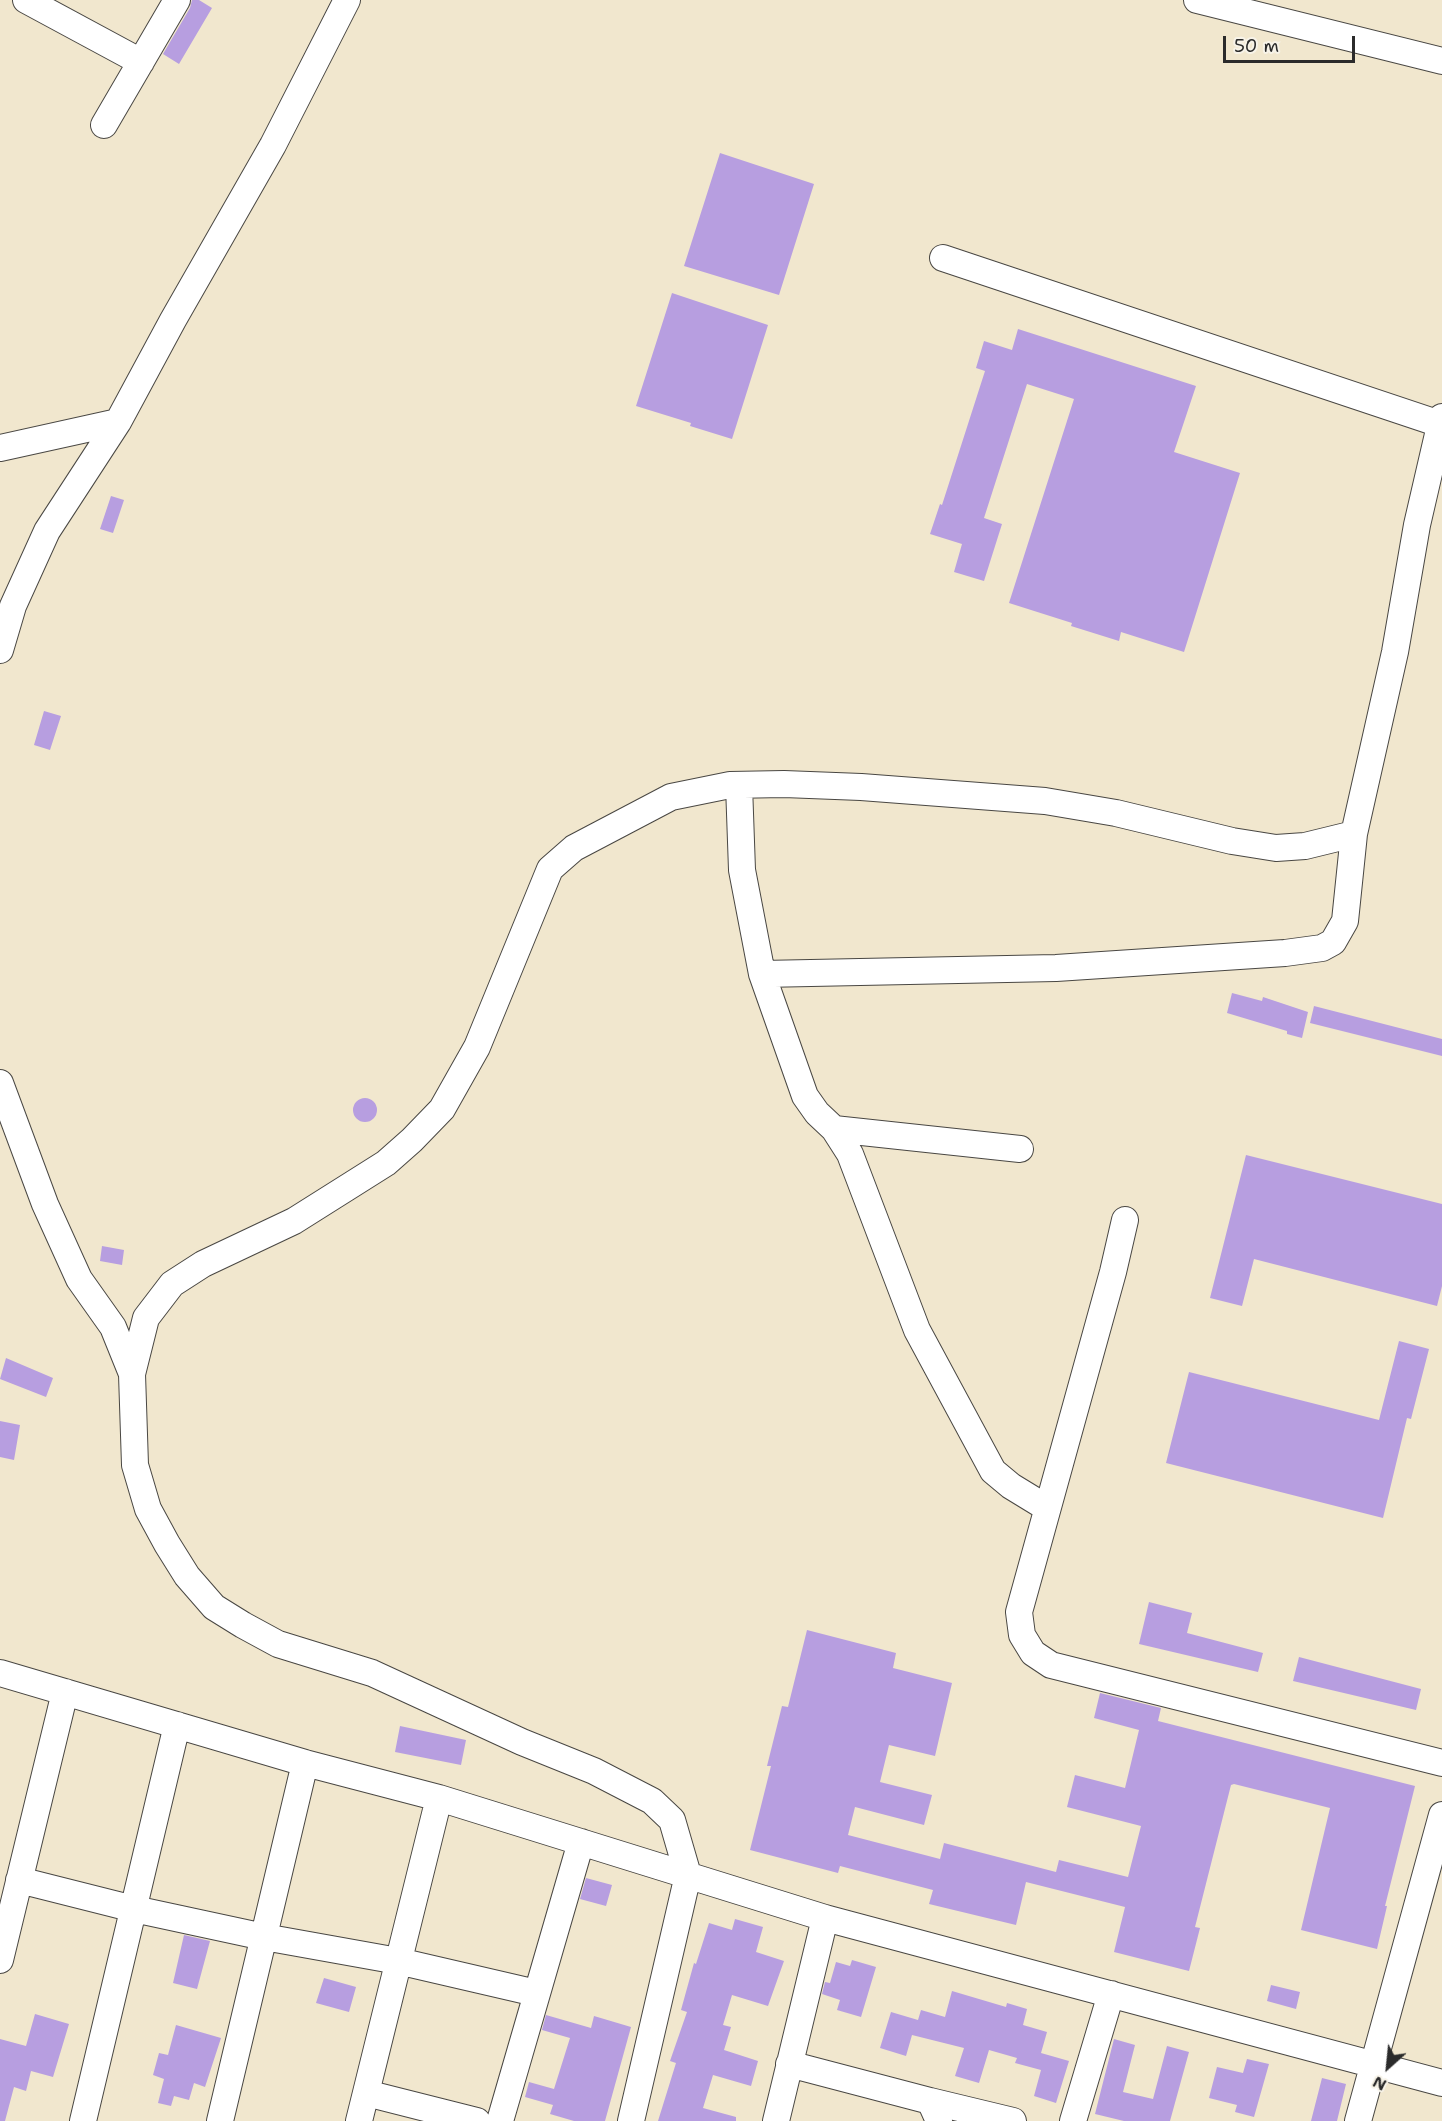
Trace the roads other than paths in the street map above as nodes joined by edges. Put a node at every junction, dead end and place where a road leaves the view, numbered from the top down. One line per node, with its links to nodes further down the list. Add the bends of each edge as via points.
1 (26, 0): 6 (street)
2 (177, 0): 6 (street)
3 (346, 0): 10 (street, via 273,145)
4 (1197, 0): 5 (street)
5 (1442, 61)
6 (141, 62): 7 (street)
7 (104, 125)
8 (943, 258): 9 (street)
9 (1441, 420): 14 (street)
10 (118, 422): 11 (street); 12 (street, via 47,531 13,606)
11 (0, 448)
12 (0, 650)
13 (739, 785): 14 (street, via 850,787 1045,801 1276,848 1305,846); 15 (street, via 742,870); 20 (street, via 671,797 574,848 550,869 477,1047 442,1109 386,1163 294,1221 203,1264 172,1284 146,1318)
14 (1354, 834): 15 (street, via 1345,921 1334,942 1322,948 1056,968)
15 (762, 974): 17 (street, via 805,1096)
16 (0, 1083): 20 (street, via 45,1204 79,1279 113,1327)
17 (834, 1129): 18 (street); 21 (street, via 850,1154 917,1330 970,1431 993,1471)
18 (1020, 1149)
19 (1125, 1220): 21 (street)
20 (132, 1374): 30 (street, via 135,1465 148,1509 187,1576 214,1607 278,1644 372,1674 594,1771 652,1801 672,1820)
21 (1047, 1508): 26 (street, via 1019,1612 1022,1635 1033,1653 1051,1665)
22 (0, 1673): 23 (street)
23 (65, 1692): 24 (street); 31 (street)
24 (177, 1725): 25 (street); 32 (street)
25 (305, 1763): 27 (street); 34 (street)
26 (1442, 1763)
27 (439, 1798): 29 (street); 36 (street)
28 (1442, 1815): 40 (street)
29 (581, 1842): 30 (street); 37 (street)
30 (688, 1875): 33 (street); 49 (street)
31 (19, 1880): 32 (street); 35 (street)
32 (134, 1909): 34 (street); 44 (street)
33 (825, 1918): 38 (street); 39 (street)
34 (264, 1937): 36 (street); 45 (street)
35 (0, 1960)
36 (398, 1961): 37 (street); 42 (street)
37 (536, 1993): 48 (street)
38 (1111, 1994): 40 (street); 52 (street)
39 (789, 2064): 43 (street); 50 (street)
40 (1374, 2065): 41 (street); 53 (street)
41 (1442, 2083)
42 (366, 2093): 46 (street); 47 (street)
43 (934, 2111): 51 (street)
44 (83, 2121)
45 (220, 2121)
46 (359, 2121)
47 (477, 2121)
48 (500, 2121)
49 (631, 2121)
50 (776, 2121)
51 (1013, 2121)
52 (1073, 2121)
53 (1358, 2121)

